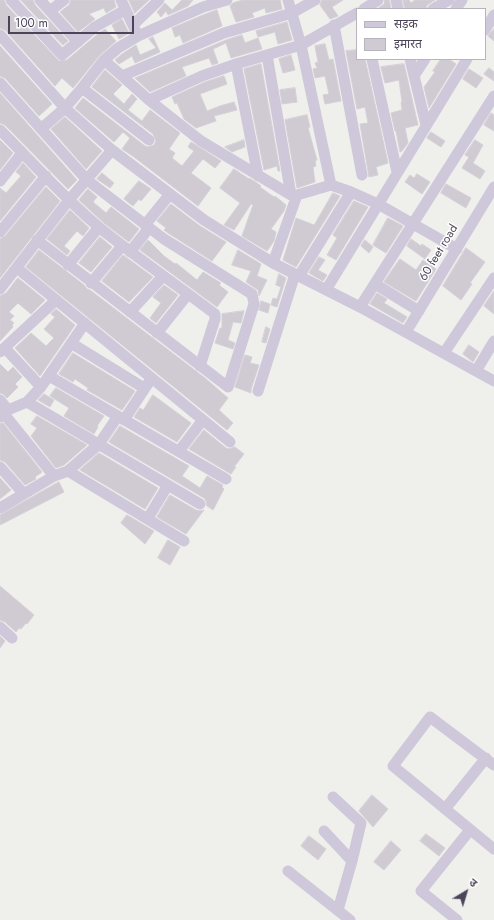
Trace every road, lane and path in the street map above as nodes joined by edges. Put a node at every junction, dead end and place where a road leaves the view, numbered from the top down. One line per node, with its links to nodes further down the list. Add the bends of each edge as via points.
1 (11, 0): 22 (street, via 62,55)
2 (40, 0): 13 (street)
3 (64, 0): 13 (street)
4 (159, 0): 17 (street)
5 (227, 0): 20 (street, via 203,7)
6 (288, 0): 14 (street)
7 (315, 0): 14 (street)
8 (378, 0): 11 (street)
9 (449, 0): 12 (street)
10 (123, 5): 17 (street); 22 (street)
11 (366, 8)
12 (435, 8)
13 (50, 11): 22 (street)
14 (292, 13): 23 (street); 31 (street, via 224,33)
15 (356, 14): 18 (street)
16 (494, 15): 19 (street)
17 (133, 25): 20 (street)
18 (334, 26): 23 (street); 45 (street)
19 (486, 28)
20 (138, 36): 25 (street)
21 (1, 38): 37 (street)
22 (78, 42)
23 (301, 44): 24 (street); 50 (street)
24 (267, 55): 30 (street); 54 (street)
25 (104, 60): 31 (street); 34 (street)
26 (372, 60): 44 (street)
27 (410, 60): 32 (street)
28 (424, 60): 32 (street)
29 (466, 60): 38 (street)
30 (236, 64): 36 (street, via 202,76); 47 (street)
31 (122, 76): 36 (street)
32 (414, 76): 38 (street)
33 (0, 83): 39 (street)
34 (82, 88): 37 (street); 41 (street)
35 (494, 96): 58 (street)
36 (150, 100): 47 (street, via 202,141)
37 (64, 108): 39 (street); 42 (street)
38 (426, 125): 44 (street)
39 (42, 128): 48 (street)
40 (1, 133): 43 (street)
41 (149, 140)
42 (112, 150): 48 (street); 53 (street)
43 (22, 153): 46 (street); 49 (street)
44 (398, 172): 57 (street)
45 (362, 175)
46 (46, 176): 56 (street); 61 (street)
47 (258, 176): 54 (street)
48 (87, 180): 56 (street); 59 (street)
49 (0, 181)
50 (331, 185): 52 (street); 54 (street)
51 (494, 187): 55 (street, 60 feet road)
52 (351, 192): 57 (street); 68 (street)
53 (170, 194): 59 (street); 65 (street, via 204,220)
54 (294, 195): 65 (street)
55 (491, 199): 64 (street, 60 feet road)
56 (69, 200): 60 (street); 62 (street)
57 (378, 204): 58 (street); 74 (street)
58 (412, 225): 64 (street); 72 (street)
59 (147, 226): 63 (street); 87 (street, via 164,240 249,291 254,300 228,387)
60 (99, 227): 63 (street); 66 (street)
61 (0, 232)
62 (37, 240): 66 (street); 67 (street)
63 (126, 249): 69 (street); 71 (street)
64 (456, 249): 78 (street, 60 feet road)
65 (273, 262): 68 (street)
66 (68, 265): 71 (street)
67 (17, 268): 73 (street); 76 (street)
68 (297, 275): 74 (street); 94 (street)
69 (163, 276): 75 (street); 79 (street)
70 (494, 278): 86 (street)
71 (91, 282): 79 (street)
72 (375, 284): 77 (street); 78 (street)
73 (0, 289)
74 (326, 290): 77 (street)
75 (188, 294): 82 (street); 87 (street, via 215,316)
76 (56, 300): 80 (street); 85 (street)
77 (360, 307): 81 (street)
78 (420, 311): 81 (street, 60 feet road)
79 (130, 312): 82 (street)
80 (85, 323): 84 (street); 90 (street)
81 (406, 332): 86 (street)
82 (157, 334): 87 (street)
83 (494, 341): 88 (street)
84 (71, 343): 89 (street); 93 (street)
85 (2, 350): 92 (street)
86 (444, 353): 88 (street)
87 (200, 366)
88 (476, 371): 91 (street)
89 (49, 376): 92 (street); 98 (street)
90 (151, 378): 93 (street); 99 (street)
91 (494, 381)
92 (41, 387): 96 (street)
93 (144, 388): 98 (street)
94 (258, 391)
95 (0, 400): 97 (street)
96 (27, 402): 97 (street); 101 (street)
97 (4, 414): 105 (street)
98 (121, 418): 101 (street); 102 (street)
99 (202, 421): 100 (street); 102 (street)
100 (230, 442)
101 (99, 444): 104 (street); 107 (street)
102 (179, 452): 106 (street)
103 (0, 467): 108 (street)
104 (68, 471): 105 (street); 111 (street)
105 (54, 476): 108 (street)
106 (226, 479)
107 (168, 485): 109 (street); 111 (street)
108 (24, 494): 110 (street)
109 (200, 504)
110 (0, 508)
111 (148, 518): 112 (street)
112 (184, 541)
113 (0, 627): 114 (street)
114 (12, 638)
115 (491, 761): 117 (street); 117 (street, via 430,717 393,766)
116 (333, 797): 121 (street, via 361,823)
117 (445, 809): 118 (street)
118 (470, 830): 120 (street); 125 (street, via 421,891)
119 (324, 832): 121 (street)
120 (494, 849)
121 (352, 861): 123 (street)
122 (288, 871): 123 (street)
123 (338, 910): 124 (street)
124 (350, 920)
125 (457, 920)

